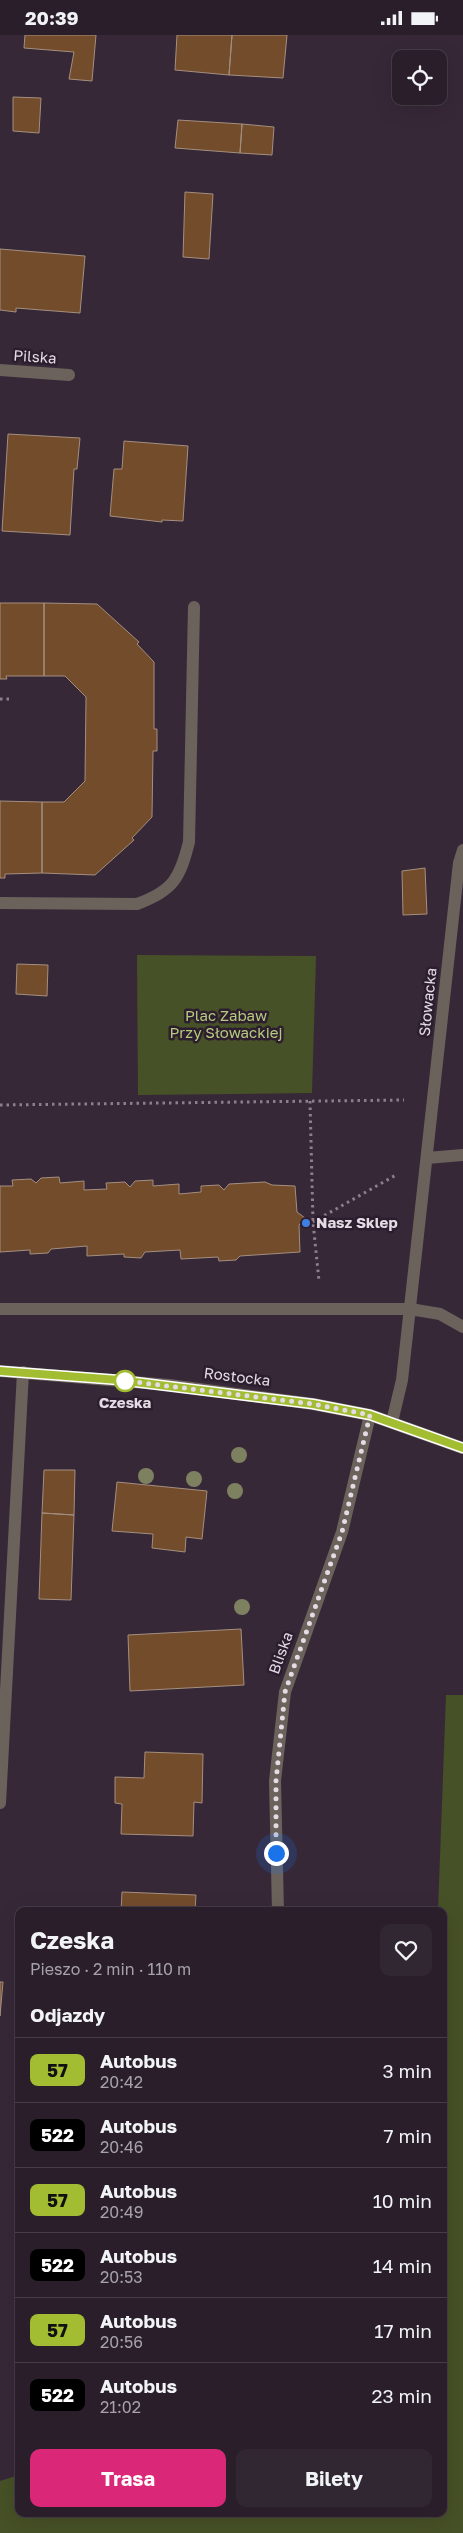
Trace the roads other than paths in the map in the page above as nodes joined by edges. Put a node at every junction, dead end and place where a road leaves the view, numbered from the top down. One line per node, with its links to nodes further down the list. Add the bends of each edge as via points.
1 (0, 370): 2 (street, Pilska)
2 (68, 375)
3 (194, 607): 5 (street, via 189,843 182,869 171,887 137,904)
4 (463, 850): 7 (street, Słowacka)
5 (0, 903)
6 (463, 1155): 7 (street)
7 (427, 1157): 9 (street, Słowacka)
8 (0, 1309): 9 (street)
9 (410, 1309): 10 (street, via 440,1314); 14 (street, Słowacka, via 402,1380)
10 (463, 1327)
11 (0, 1371): 12 (street, Rostocka)
12 (23, 1372): 13 (street, Rostocka, via 267,1397); 16 (street)
13 (370, 1415): 14 (street, Rostocka); 17 (street, Bliska, via 342,1532 285,1692 276,1781)
14 (392, 1421): 15 (street, Rostocka)
15 (463, 1448)
16 (0, 1803)
17 (278, 1907)

